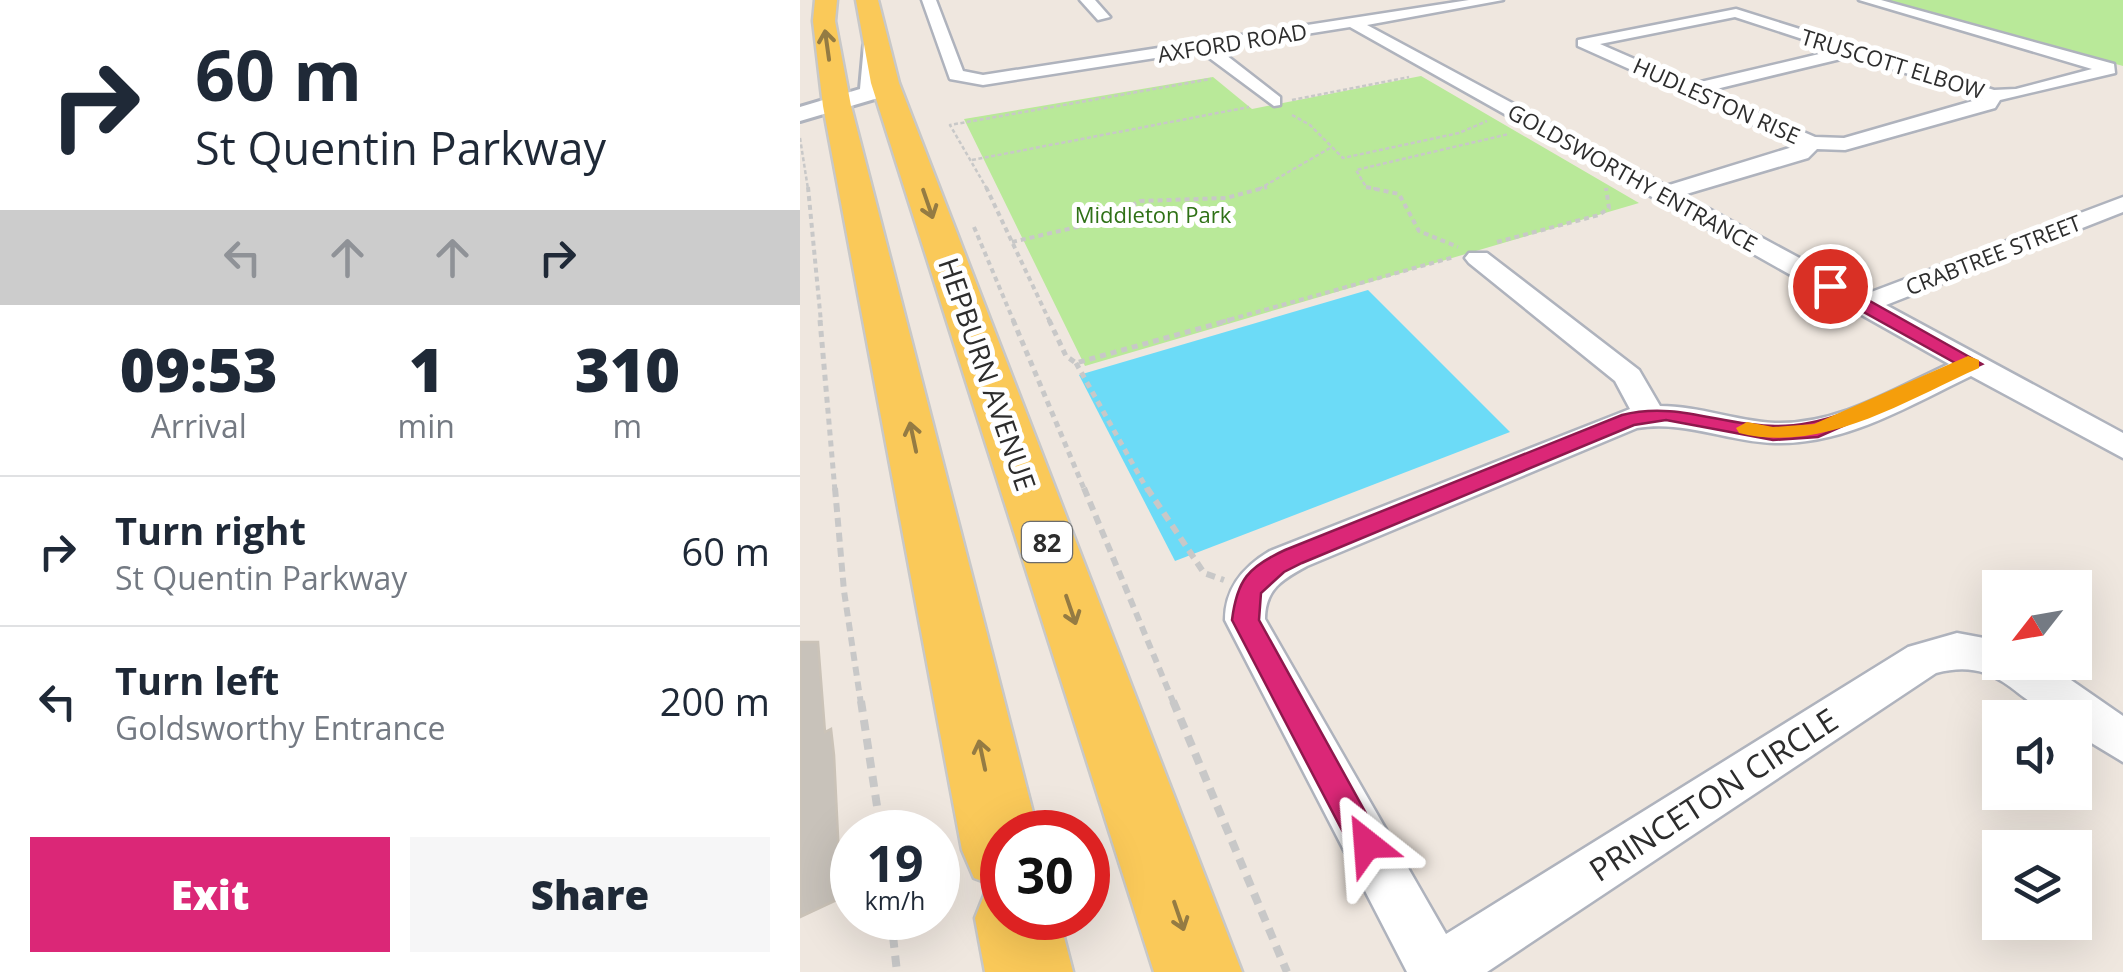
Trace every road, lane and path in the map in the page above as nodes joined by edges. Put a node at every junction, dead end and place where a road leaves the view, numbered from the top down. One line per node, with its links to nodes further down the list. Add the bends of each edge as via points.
1 (826, 0): 19 (main road, one-way to 1)
2 (867, 0): 10 (main road, HEPBURN AVENUE / 82)
3 (929, 0): 11 (street, AXFORD ROAD, via 954,72 968,80)
4 (1087, 0): 8 (street)
5 (1496, 0): 9 (street, AXFORD ROAD)
6 (1866, 0): 13 (street)
7 (1736, 13): 12 (street, TRUSCOTT ELBOW); 16 (street, HUDLESTON RISE, via 1584,43)
8 (1103, 16)
9 (1352, 23): 11 (street, AXFORD ROAD); 33 (street, GOLDSWORTHY ENTRANCE)
10 (874, 45): 19 (street, via 872,88 862,98); 23 (main road, HEPBURN AVENUE / 82)
11 (1204, 46): 20 (street)
12 (1850, 52): 16 (street); 17 (street, TRUSCOTT ELBOW)
13 (2116, 71): 17 (street, TRUSCOTT ELBOW)
14 (1424, 74): 20 (path)
15 (1224, 88): 29 (path, via 1210,78 956,121 950,125)
16 (1694, 89): 27 (street, HUDLESTON RISE)
17 (1993, 95): 27 (street, via 1989,104 1845,144)
18 (1237, 97): 21 (path)
19 (836, 98): 22 (main road); 23 (street); 30 (main road)
20 (1275, 102): 21 (path); 28 (path)
21 (1250, 107): 29 (path)
22 (800, 112): 30 (main road)
23 (895, 112): 53 (main road, HEPBURN AVENUE / 82, one-way to 53)
24 (1498, 118): 28 (path, via 1354,158)
25 (1522, 131): 37 (path, via 1356,170 1366,187 1399,194 1403,216 1440,244)
26 (800, 138): 31 (path)
27 (1812, 143): 33 (street, HUDLESTON RISE, via 1801,154)
28 (1330, 148): 36 (path, via 1265,188 1226,198 1140,201 1103,221)
29 (972, 160): 36 (path)
30 (855, 169): 48 (main road, one-way to 30)
31 (803, 173): 47 (path, via 844,591)
32 (1598, 180): 37 (path, via 1609,192 1609,208 1599,215)
33 (1664, 194): 38 (street, GOLDSWORTHY ENTRANCE)
34 (2123, 204): 38 (street, CRABTREE STREET)
35 (968, 214): 54 (path)
36 (1012, 242): 39 (path, via 1066,356)
37 (1480, 252): 39 (path, via 1446,256); 41 (street, via 1628,376)
38 (1864, 304): 40 (street, GOLDSWORTHY ENTRANCE)
39 (1076, 363): 43 (path, via 1192,558 1204,573)
40 (1972, 364): 41 (street, via 1818,430 1773,433 1691,416); 42 (street, GOLDSWORTHY ENTRANCE)
41 (1649, 415): 43 (street, via 1294,556)
42 (2123, 448)
43 (1248, 590): 55 (street, via 1245,620)
44 (1982, 655): 55 (street, PRINCETON CIRCLE, via 1958,650 1923,659)
45 (2036, 680): 46 (street)
46 (2123, 742)
47 (878, 810)
48 (993, 810)
49 (893, 940): 51 (path)
50 (1022, 940): 52 (main road)
51 (897, 972)
52 (1029, 972)
53 (1198, 972)
54 (1287, 972)
55 (1437, 972)

